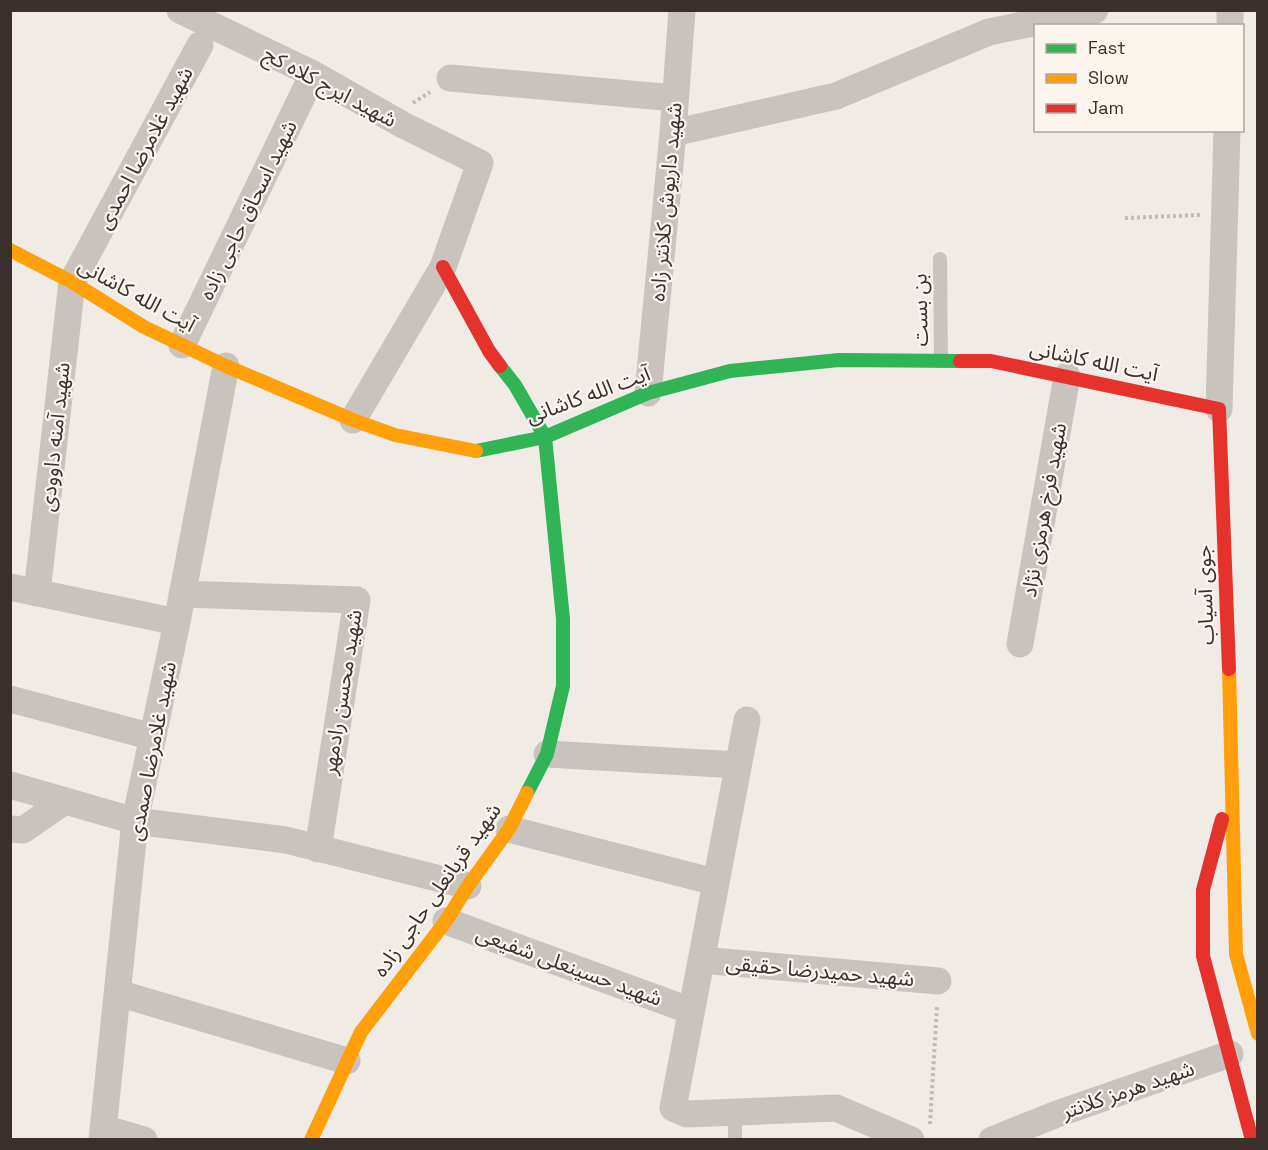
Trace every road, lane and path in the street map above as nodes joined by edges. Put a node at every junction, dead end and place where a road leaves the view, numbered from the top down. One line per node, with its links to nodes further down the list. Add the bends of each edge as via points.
1 (180, 10): 5 (street, شهید ایرج کلاه کج)
2 (682, 10): 7 (street, شهید داریوش کلانتر زاده)
3 (1095, 10): 10 (street, via 989,33 836,96)
4 (200, 45): 16 (street, شهید غلامرضا احمدی)
5 (313, 74): 8 (street, شهید ایرج کلاه کج); 17 (street, شهید اسحاق حاجی زاده)
6 (450, 78): 7 (street); 8 (path)
7 (675, 98): 10 (street, شهید داریوش کلانتر زاده)
8 (390, 118): 15 (street, شهید ایرج کلاه کج, via 480,163)
9 (1227, 132): 11 (street)
10 (673, 133): 21 (street, شهید داریوش کلانتر زاده)
11 (1225, 214): 12 (path); 22 (street)
12 (1125, 218)
13 (10, 250): 16 (street, آیت الله کاشانی)
14 (940, 259): 18 (lane, بن بست)
15 (443, 267): 23 (street); 24 (street, via 489,351 515,385)
16 (72, 282): 17 (street, آیت الله کاشانی, via 144,327); 26 (street, شهید آمنه داوودی)
17 (182, 345): 19 (street, آیت الله کاشانی)
18 (941, 361): 20 (street, آیت الله کاشانی, via 991,361); 21 (street, آیت الله کاشانی, via 839,360 730,371)
19 (226, 366): 23 (street, آیت الله کاشانی); 27 (street, شهید غلامرضا صمدی)
20 (1067, 376): 22 (street, آیت الله کاشانی); 29 (street, شهید فرخ هرمزی نژاد)
21 (648, 393): 24 (street, آیت الله کاشانی)
22 (1219, 409): 35 (street, جوی آسیاب)
23 (353, 420): 24 (street, آیت الله کاشانی, via 395,435 475,451)
24 (545, 437): 33 (street, شهید قربانعلی حاجی زاده, via 563,619 562,686)
25 (10, 587): 26 (street)
26 (38, 593): 28 (street)
27 (182, 594): 28 (street, شهید غلامرضا صمدی); 41 (street, شهید محسن رادمهر, via 357,600)
28 (177, 622): 32 (street, شهید غلامرضا صمدی)
29 (1020, 644)
30 (10, 699): 32 (street)
31 (747, 720): 34 (street)
32 (153, 737): 38 (street, شهید غلامرضا صمدی)
33 (547, 754): 34 (street); 40 (street, شهید قربانعلی حاجی زاده)
34 (738, 765): 42 (street)
35 (1233, 780): 49 (street, جوی آسیاب, via 1236,954); 50 (street, جوی آسیاب, via 1203,890 1203,956)
36 (10, 785): 37 (street)
37 (65, 801): 38 (street); 39 (street, via 23,830)
38 (135, 821): 41 (street, via 286,840); 47 (street, شهید غلامرضا صمدی)
39 (10, 829)
40 (509, 829): 42 (street); 43 (street, شهید قربانعلی حاجی زاده)
41 (318, 849): 43 (street)
42 (715, 882): 45 (street)
43 (468, 886): 44 (street, شهید قربانعلی حاجی زاده)
44 (446, 921): 48 (street, شهید حسینعلی شفیعی); 51 (street, شهید قربانعلی حاجی زاده, via 361,1032)
45 (701, 960): 46 (street, شهید حمیدرضا حقیقی); 48 (street)
46 (938, 981): 54 (path)
47 (118, 993): 51 (street); 53 (street, شهید غلامرضا صمدی)
48 (691, 1011): 54 (street, via 673,1108 687,1114 836,1108)
49 (1257, 1034)
50 (1230, 1054): 58 (street, شهید هرمز کلانتر); 59 (street, جوی آسیاب)
51 (347, 1061): 56 (street, شهید قربانعلی حاجی زاده)
52 (735, 1115): 57 (lane)
53 (103, 1134): 55 (street)
54 (921, 1134)
55 (144, 1140)
56 (310, 1140)
57 (735, 1140)
58 (992, 1140)
59 (1252, 1140)

